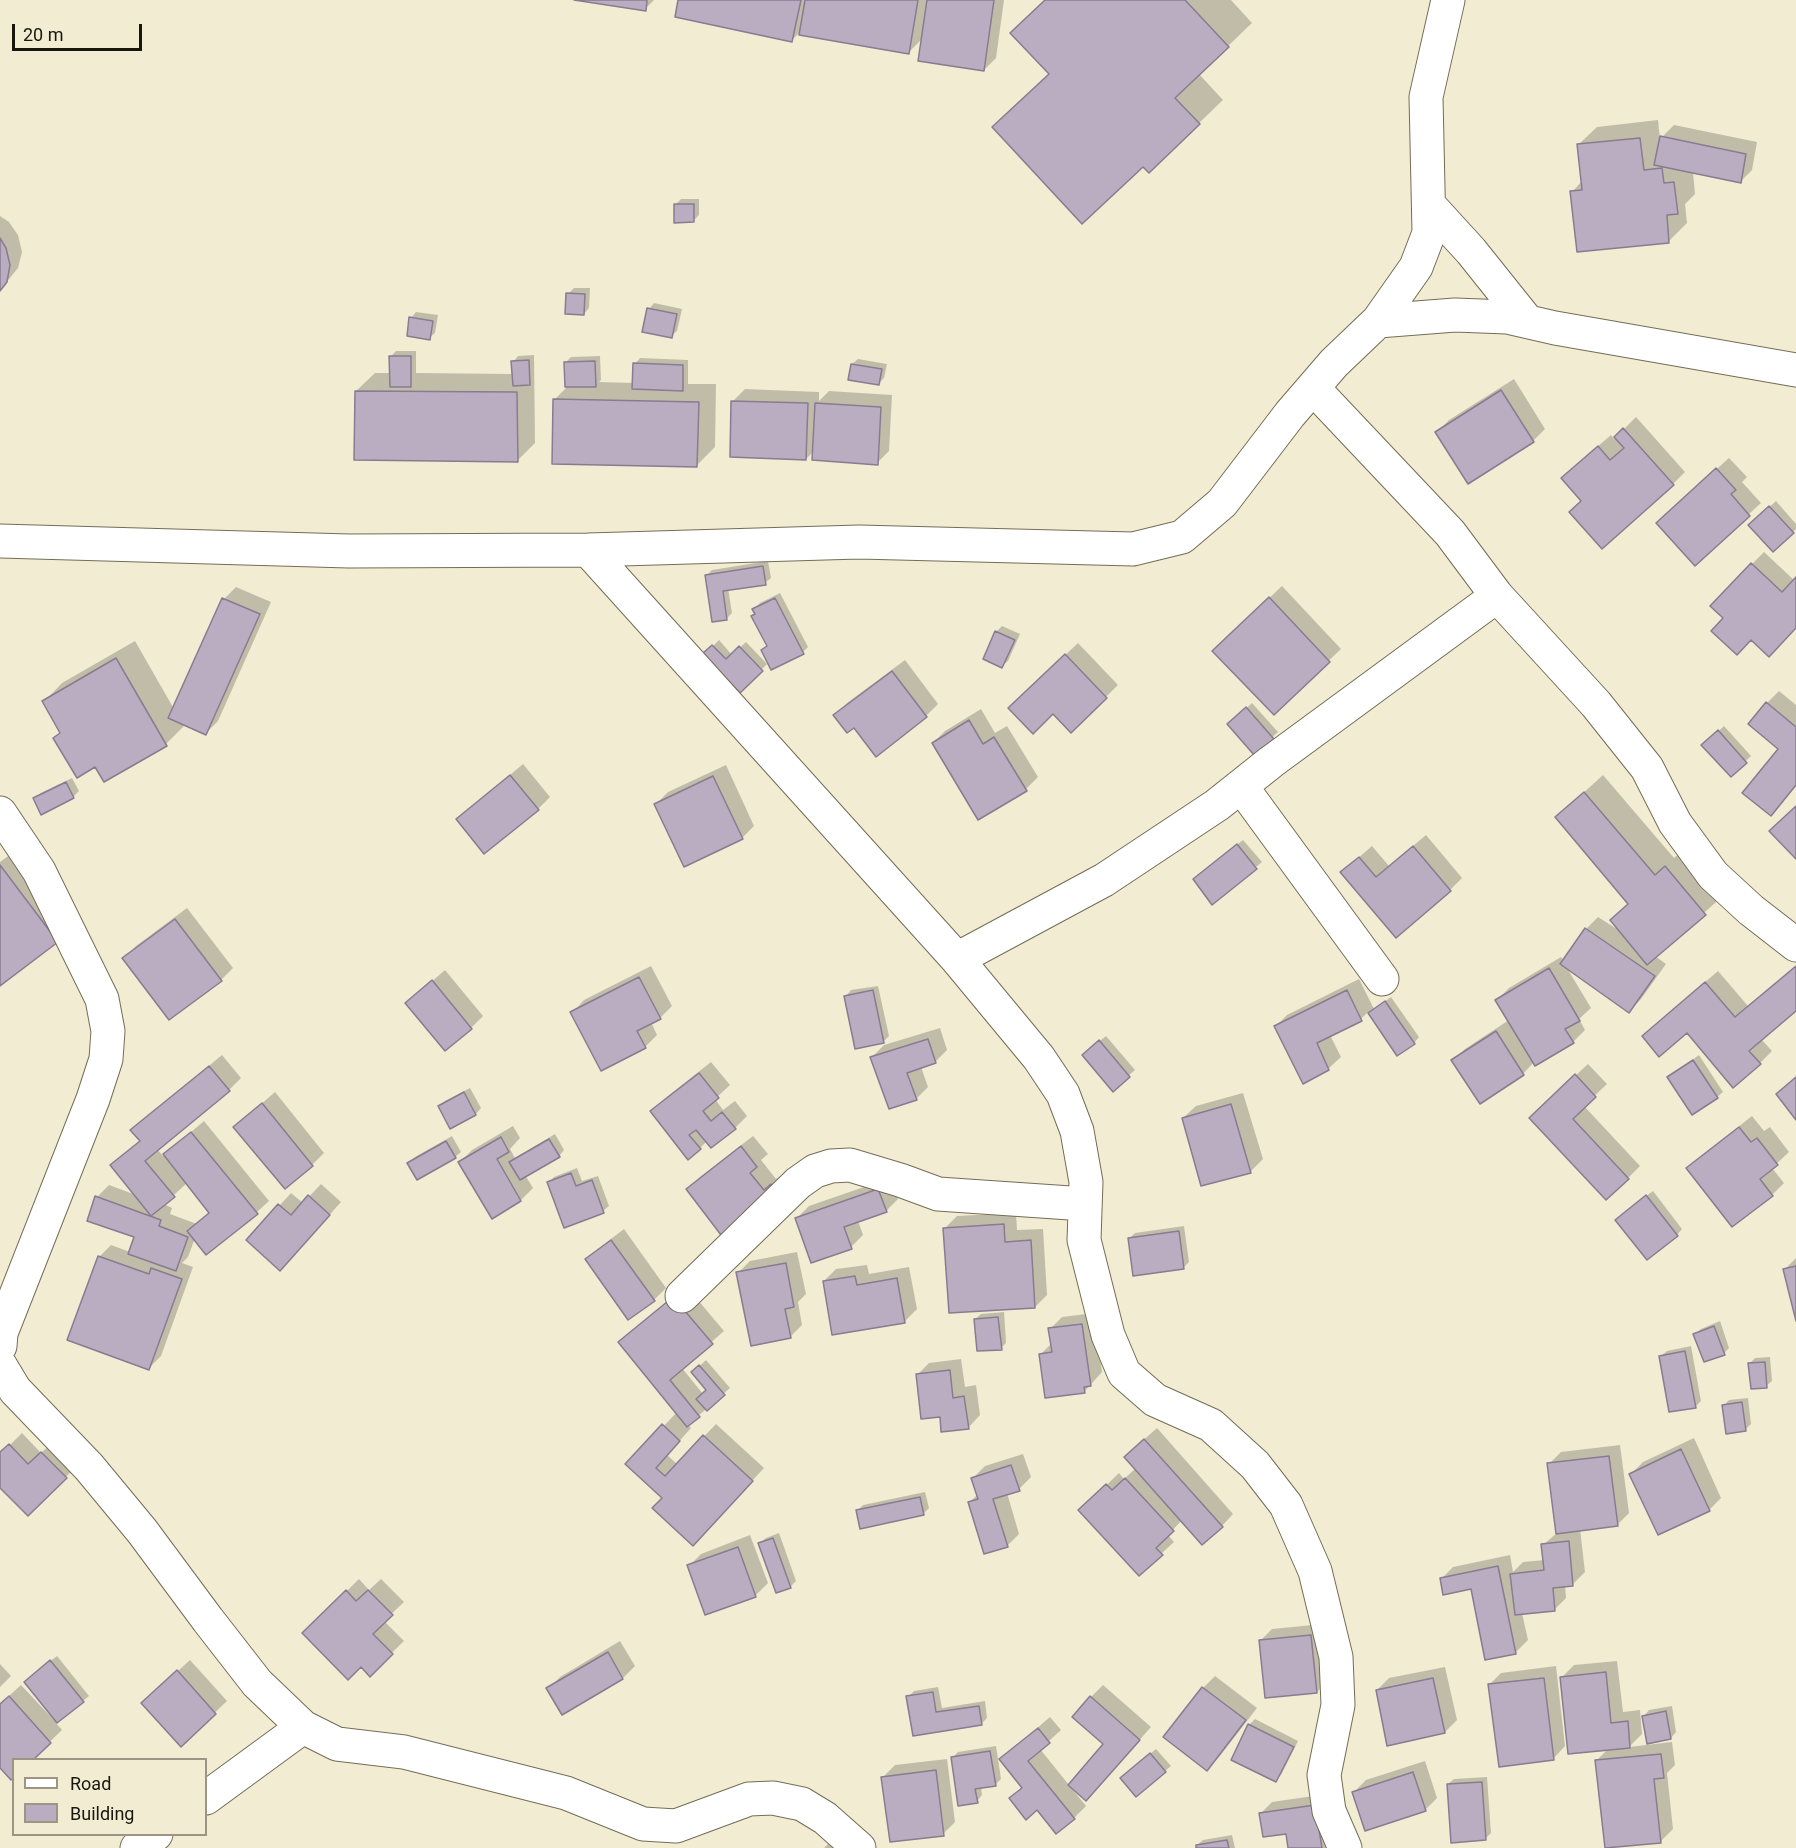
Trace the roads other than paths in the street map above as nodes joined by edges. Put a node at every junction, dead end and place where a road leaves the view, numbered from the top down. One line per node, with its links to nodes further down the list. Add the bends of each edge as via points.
1 (1448, 0): 2 (street, via 1426,97)
2 (1429, 205): 3 (street, via 1429,233 1416,267); 4 (street)
3 (1378, 321): 4 (street, via 1455,315); 6 (street)
4 (1527, 321): 5 (street)
5 (1796, 370)
6 (1313, 388): 8 (street, via 1222,503 1182,537 1134,549 859,542); 9 (street, via 1450,533)
7 (0, 541): 8 (street, via 349,551)
8 (588, 550): 13 (street)
9 (1497, 596): 10 (street); 12 (street, via 1596,704 1647,768 1675,823 1713,875)
10 (1241, 786): 13 (street, via 1104,880); 14 (street)
11 (0, 813): 17 (street, via 39,871 102,999 108,1031 106,1059 93,1099 1,1333)
12 (1796, 945)
13 (957, 959): 15 (street, via 1063,1094 1077,1131 1086,1182)
14 (1382, 979)
15 (1085, 1204): 16 (street, via 938,1194 850,1165 831,1166 815,1171 798,1184); 24 (street, via 1084,1240 1108,1335 1124,1373 1155,1400 1211,1425 1255,1465 1286,1505 1315,1571 1336,1657 1338,1705 1324,1775 1329,1811)
16 (682, 1296)
17 (0, 1346)
18 (0, 1365): 19 (street, via 15,1390 89,1467 142,1531 257,1683)
19 (303, 1727): 20 (street); 23 (street, via 337,1744 404,1752 566,1793 642,1824 676,1826 749,1799 773,1798 801,1804 825,1818)
20 (207, 1797)
21 (153, 1836): 22 (street)
22 (137, 1848)
23 (859, 1848)
24 (1345, 1848)

